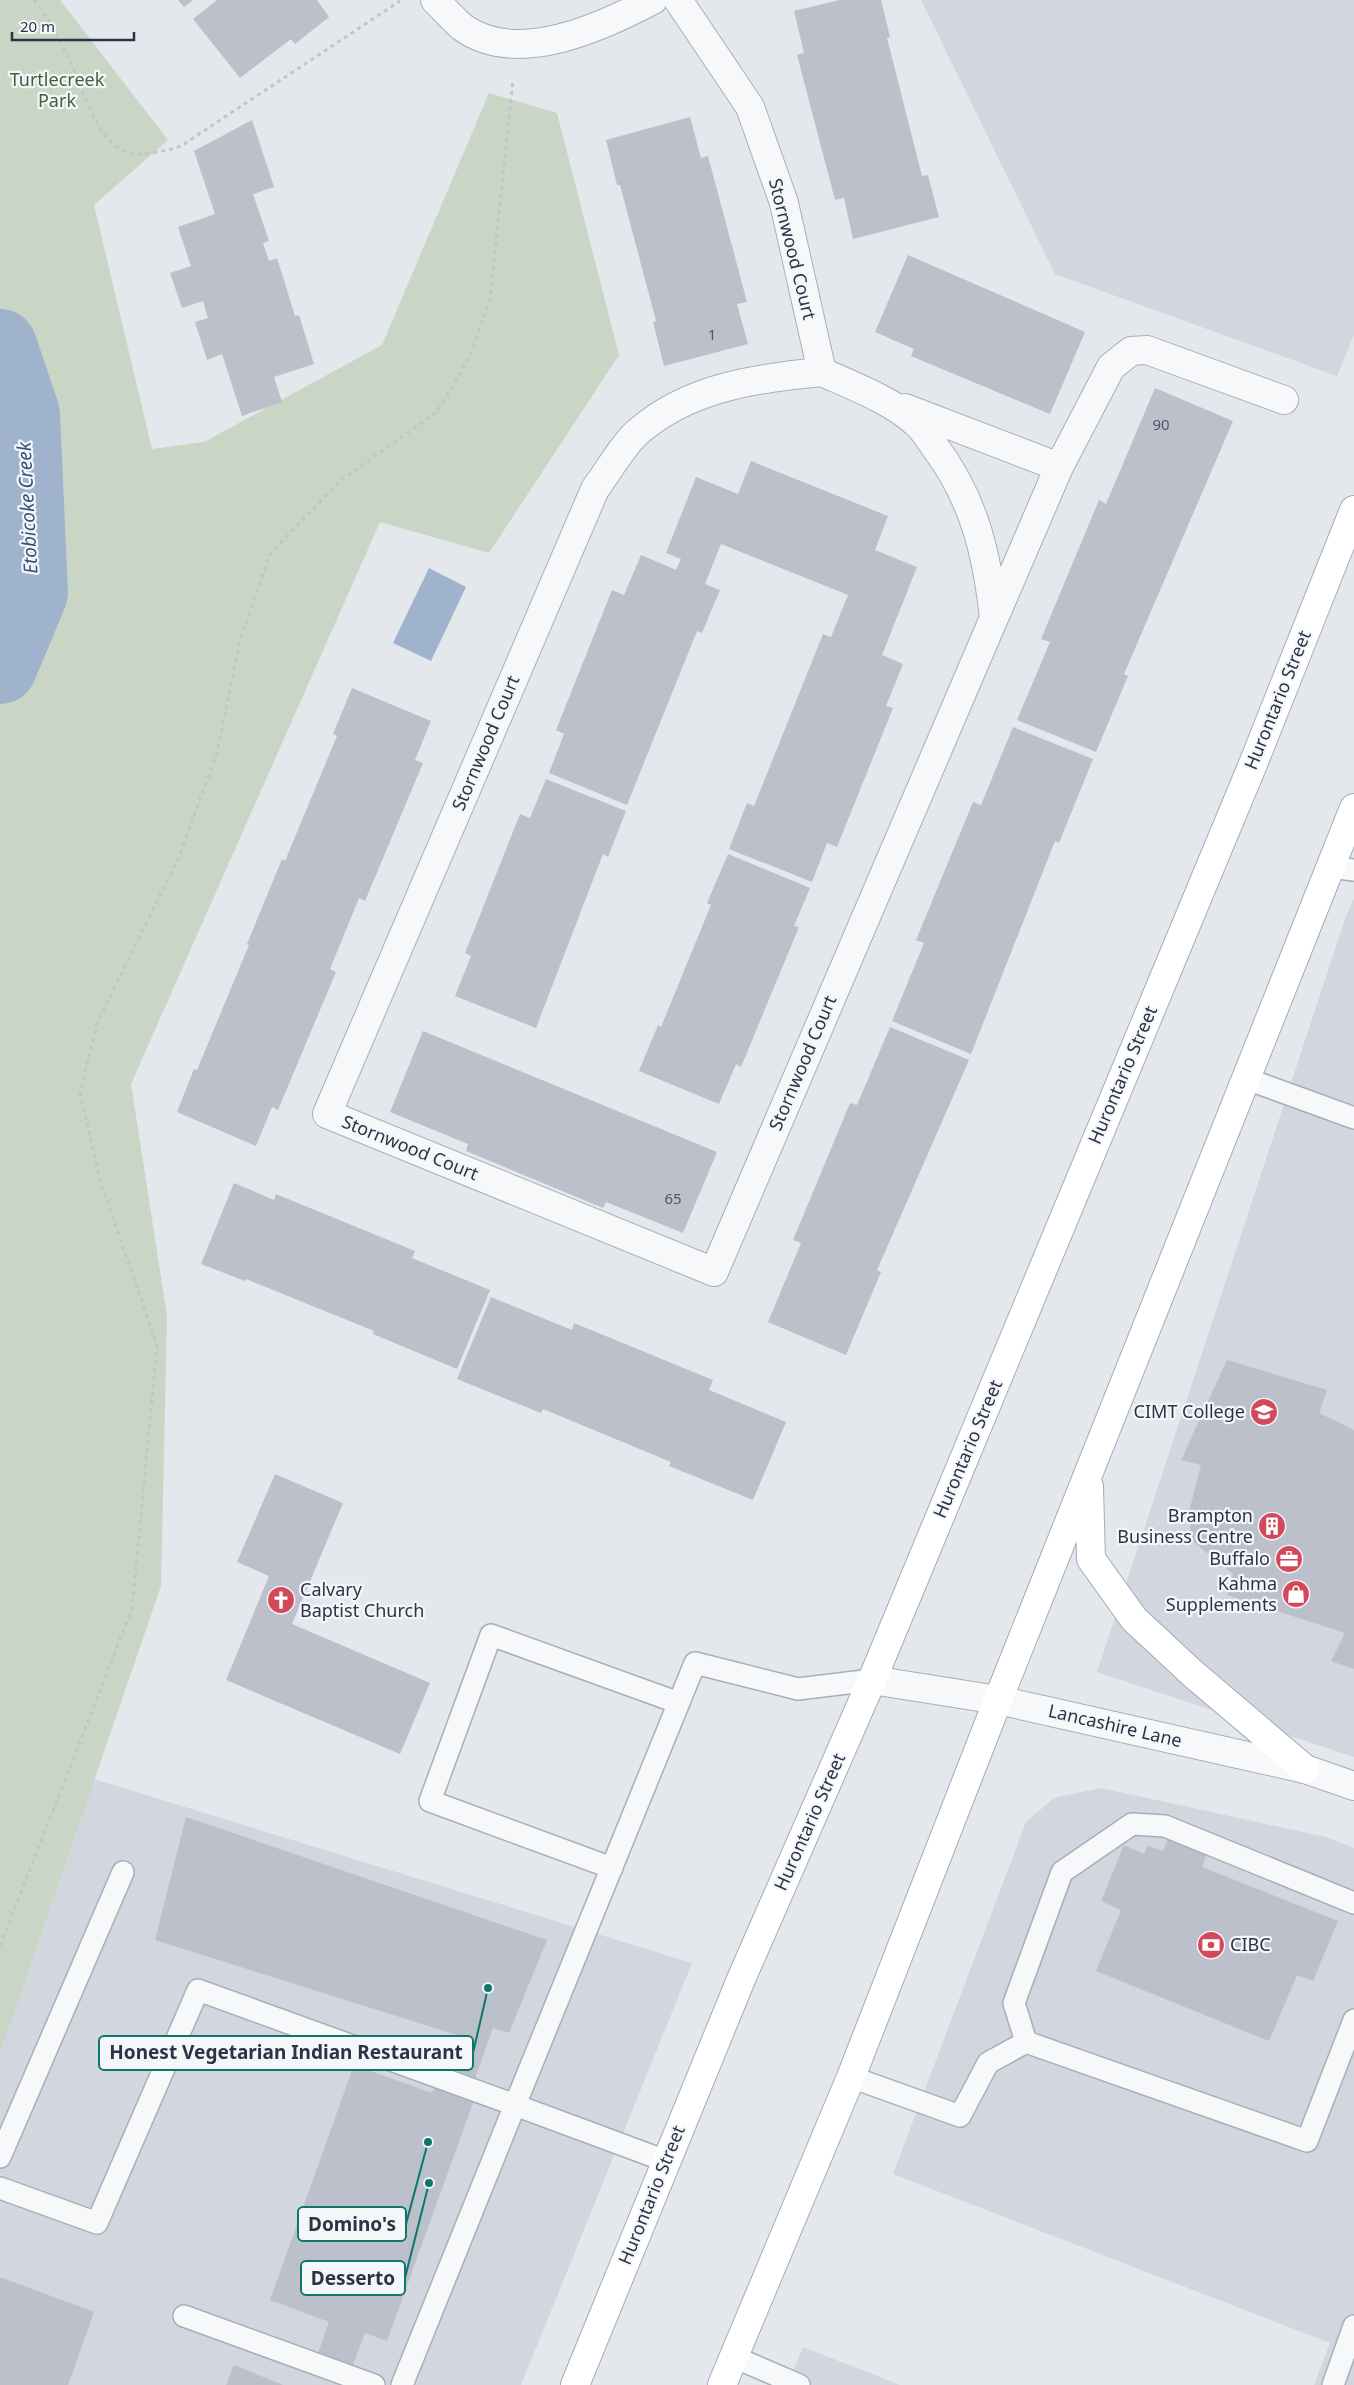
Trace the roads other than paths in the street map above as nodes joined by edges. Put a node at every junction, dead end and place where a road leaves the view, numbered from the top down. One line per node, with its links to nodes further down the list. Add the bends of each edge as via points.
1 (435, 0): 2 (street, via 463,27 489,39 517,44 551,41 614,20)
2 (653, 0)
3 (678, 0): 4 (street, Stornwood Court, via 750,107 784,202)
4 (822, 372): 5 (street); 9 (street, Stornwood Court, via 722,387 681,403 638,431 595,489 327,1114 714,1272)
5 (874, 396): 7 (street); 9 (street, via 917,423 951,469 975,519 988,569)
6 (1284, 400): 7 (street, Stornwood Court, via 1147,350 1131,351 1111,367)
7 (1059, 467): 9 (street, Stornwood Court)
8 (1354, 510): 15 (main road, Hurontario Street, via 1253,764)
9 (994, 618)
10 (1354, 808): 11 (main road)
11 (1342, 869): 12 (main road)
12 (1247, 1078): 13 (lane); 14 (main road)
13 (1354, 1118)
14 (1088, 1478): 16 (main road); 18 (main road, via 1091,1559 1134,1619)
15 (872, 1680): 16 (street, Lancashire Lane); 17 (lane, via 798,1689 695,1663); 28 (main road, Hurontario Street, via 742,1977)
16 (998, 1700): 18 (street, Lancashire Lane); 25 (main road)
17 (678, 1704): 20 (lane); 20 (lane, via 491,1634 430,1801)
18 (1305, 1769): 19 (street, Lancashire Lane)
19 (1354, 1786)
20 (612, 1868): 26 (lane)
21 (123, 1872): 27 (lane)
22 (1354, 1903): 24 (lane, via 1165,1826 1132,1824 1062,1872 1014,2003)
23 (1354, 2020): 24 (lane, via 1307,2141)
24 (1026, 2042): 25 (lane, via 988,2063 960,2116)
25 (850, 2077): 32 (main road)
26 (516, 2106): 28 (lane); 29 (lane, via 198,1990 98,2224); 34 (lane)
27 (0, 2157)
28 (666, 2161): 35 (main road, Hurontario Street)
29 (0, 2188)
30 (184, 2316): 33 (lane)
31 (1354, 2326): 38 (lane)
32 (734, 2357): 36 (main road); 37 (lane)
33 (374, 2385)
34 (402, 2385)
35 (575, 2385)
36 (722, 2385)
37 (799, 2385)
38 (1333, 2385)

